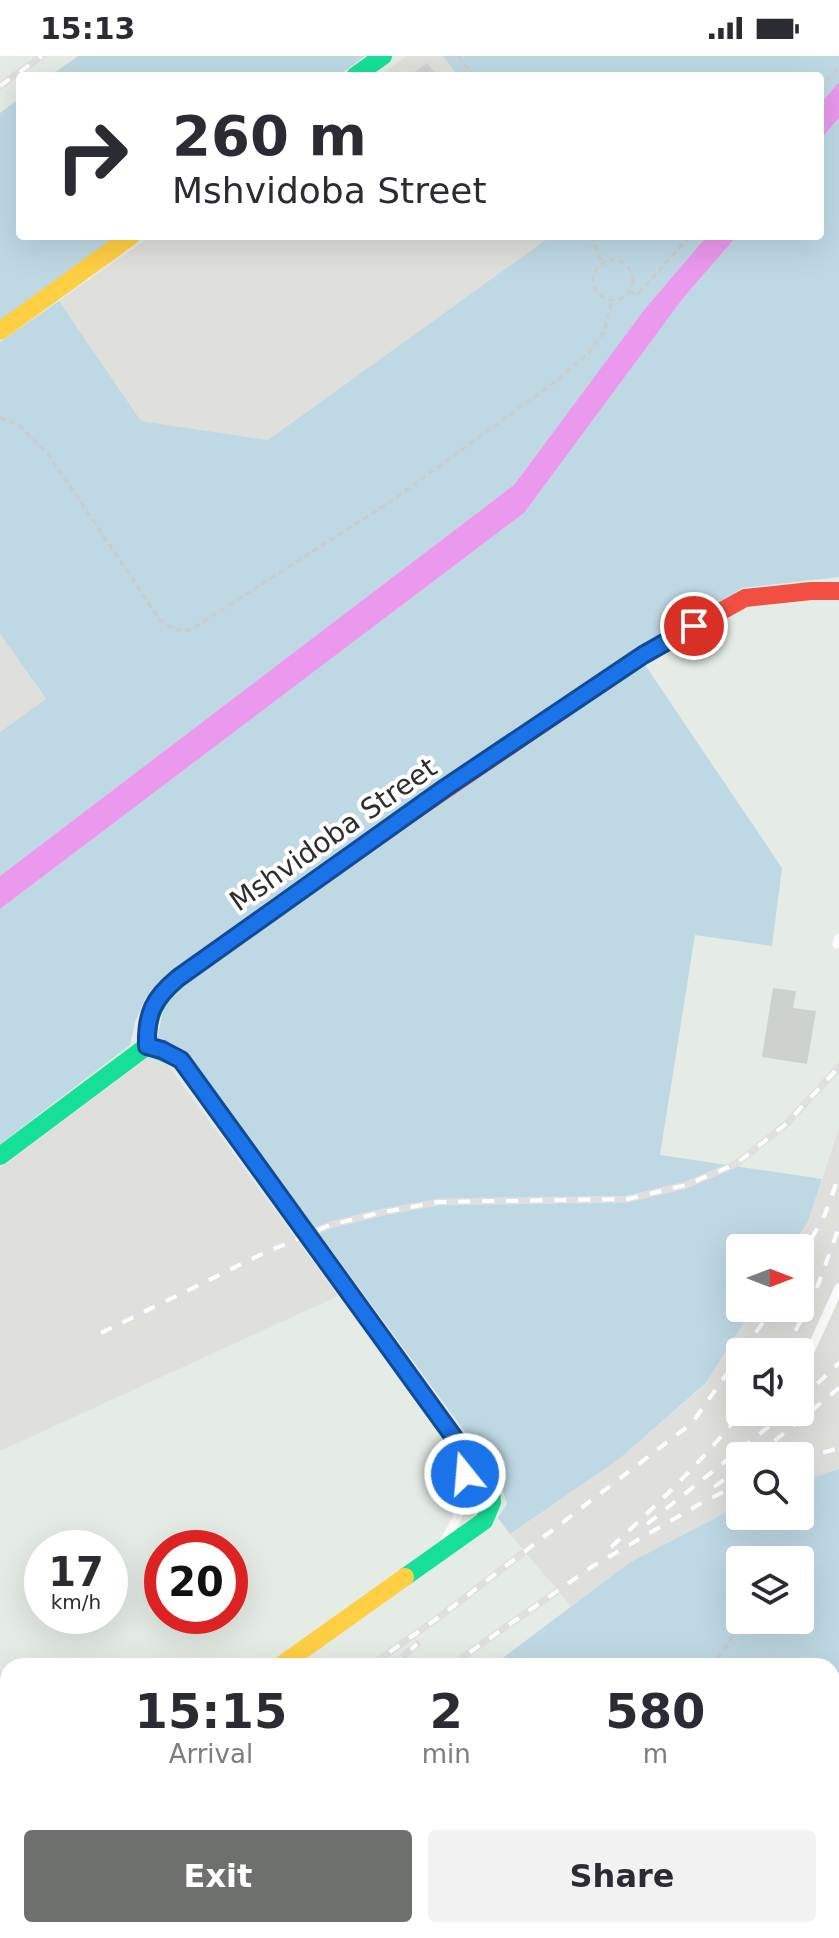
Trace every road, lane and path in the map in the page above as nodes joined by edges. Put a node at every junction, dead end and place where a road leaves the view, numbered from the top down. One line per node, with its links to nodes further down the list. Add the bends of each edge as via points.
1 (383, 56): 3 (street)
2 (839, 67): 4 (path)
3 (361, 72)
4 (824, 84)
5 (125, 240): 11 (street)
6 (593, 240): 8 (path)
7 (686, 240): 9 (path, via 638,294)
8 (602, 262): 9 (path, via 615,259 628,266 633,279); 10 (path, via 593,285 600,296)
9 (629, 292): 10 (path)
10 (612, 300): 12 (path, via 604,332 559,379 387,504 190,630 175,630 160,620 49,455 17,424)
11 (0, 331)
12 (0, 418)
13 (839, 591): 14 (street, Mshvidoba Street, via 745,598 643,655 178,978 153,1007)
14 (147, 1046): 15 (street); 18 (street, via 181,1060)
15 (0, 1156)
16 (839, 1288): 17 (lane)
17 (814, 1342)
18 (466, 1454): 19 (lane, via 460,1515); 19 (street, via 491,1489 492,1502 484,1521)
19 (429, 1560): 21 (street)
20 (735, 1634): 22 (path)
21 (291, 1658)
22 (718, 1658)

